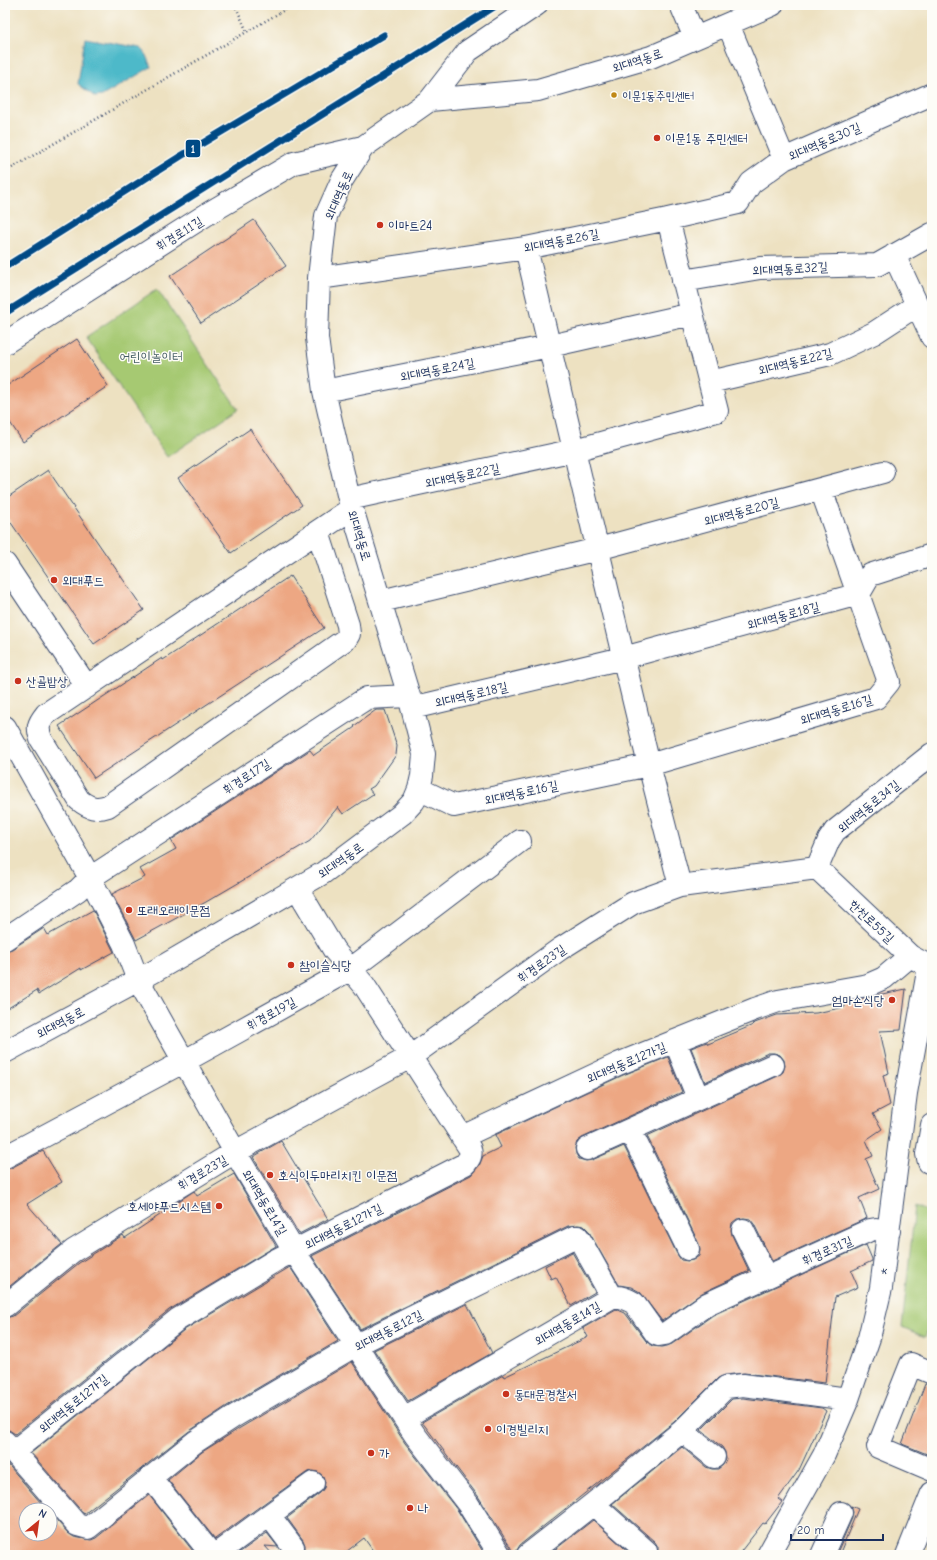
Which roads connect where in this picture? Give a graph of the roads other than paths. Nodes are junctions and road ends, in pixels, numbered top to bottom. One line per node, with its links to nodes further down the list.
1 (536, 5): 7 (street)
2 (681, 5): 5 (street)
3 (772, 5): 4 (street, 외대역동로)
4 (728, 24): 5 (street, 외대역동로); 9 (street, 외대역동로30길)
5 (695, 38): 7 (street, 외대역동로)
6 (932, 94): 9 (street, 외대역동로30길)
7 (430, 100): 8 (street, 외대역동로)
8 (363, 147): 14 (street, 외대역동로); 19 (street, 휘경로11길)
9 (784, 159): 10 (street, 외대역동로26길)
10 (668, 219): 12 (street, 외대역동로26길); 15 (street, 외대역동로22길)
11 (932, 234): 13 (street, 외대역동로32길)
12 (526, 248): 14 (street, 외대역동로26길); 20 (street)
13 (894, 255): 15 (street, 외대역동로32길); 16 (street)
14 (320, 278): 22 (street, 외대역동로)
15 (684, 281): 17 (street, 외대역동로22길)
16 (917, 305): 18 (street); 21 (street, 외대역동로22길)
17 (692, 314): 20 (street, 외대역동로24길); 21 (street, 외대역동로22길)
18 (932, 337)
19 (5, 343)
20 (550, 346): 22 (street, 외대역동로24길); 23 (street)
21 (710, 382): 23 (street, 외대역동로22길)
22 (324, 391): 26 (street, 외대역동로)
23 (575, 450): 26 (street, 외대역동로22길); 28 (street)
24 (883, 472): 25 (street, 외대역동로20길)
25 (821, 489): 28 (street, 외대역동로20길); 31 (street, 외대역동로16길)
26 (350, 504): 27 (street); 32 (street, 외대역동로)
27 (318, 532): 34 (street); 34 (street)
28 (598, 549): 32 (street, 외대역동로20길); 33 (street)
29 (932, 555): 31 (street)
30 (5, 564): 34 (street)
31 (859, 594): 33 (street, 외대역동로18길); 38 (street, 외대역동로16길)
32 (381, 601): 35 (street, 외대역동로)
33 (624, 658): 35 (street, 외대역동로18길); 38 (street)
34 (87, 687)
35 (411, 702): 39 (street, 외대역동로); 42 (street, 휘경로17길)
36 (5, 727): 42 (street)
37 (932, 754): 41 (street, 외대역동로34길)
38 (649, 765): 39 (street, 외대역동로16길); 43 (street)
39 (419, 789): 44 (street, 외대역동로)
40 (520, 841): 47 (street, 휘경로19길)
41 (817, 868): 43 (street, 휘경로23길); 46 (street, 한천로55길)
42 (90, 878): 45 (street, 휘경로17길); 48 (street, 외대역동로14길)
43 (680, 886): 51 (street, 휘경로23길)
44 (297, 888): 47 (street); 48 (street, 외대역동로)
45 (5, 939)
46 (924, 963): 49 (street, 외대역동로12가길); 63 (street, ㅊ)
47 (351, 969): 51 (street); 52 (street, 휘경로19길)
48 (138, 980): 50 (street, 외대역동로); 52 (street, 외대역동로14길)
49 (675, 1041): 54 (street, 외대역동로12가길); 57 (street, 외대역동로12가길)
50 (5, 1052)
51 (410, 1057): 57 (street); 59 (street, 휘경로23길)
52 (183, 1062): 59 (street, 외대역동로14길); 60 (street, 휘경로19길)
53 (773, 1065): 54 (street)
54 (698, 1098): 56 (street)
55 (932, 1125): 61 (street)
56 (630, 1130): 58 (street); 64 (street)
57 (462, 1137): 65 (street, 외대역동로12가길)
58 (587, 1149)
59 (235, 1152): 65 (street, 외대역동로14길); 68 (street, 휘경로23길)
60 (5, 1157)
61 (932, 1163)
62 (743, 1230): 66 (street)
63 (889, 1231): 66 (street, 휘경로31길); 72 (street, ㅊ)
64 (688, 1249)
65 (294, 1251): 70 (street, 외대역동로14길); 75 (street, 외대역동로12가길)
66 (766, 1277): 69 (street, 휘경로31길)
67 (612, 1297): 69 (street, 외대역동로14길); 70 (street, 외대역동로12길); 73 (street, 외대역동로14길)
68 (5, 1306)
69 (659, 1335)
70 (356, 1345): 73 (street, 외대역동로14길); 78 (street, 외대역동로12길)
71 (932, 1373): 77 (street)
72 (848, 1399): 74 (street); 89 (street, ㅊ)
73 (404, 1418): 87 (street, 외대역동로14길)
74 (682, 1431): 76 (street); 81 (street)
75 (9, 1447): 78 (street, 외대역동로12길)
76 (714, 1457)
77 (932, 1470)
78 (150, 1477): 86 (street)
79 (313, 1483): 83 (street)
80 (932, 1493): 91 (street)
81 (593, 1504): 85 (street); 88 (street)
82 (841, 1513): 90 (street)
83 (269, 1515): 84 (street); 86 (street)
84 (294, 1547)
85 (646, 1552)
86 (213, 1555)
87 (500, 1555)
88 (528, 1555)
89 (768, 1555)
90 (822, 1555)
91 (907, 1555)

